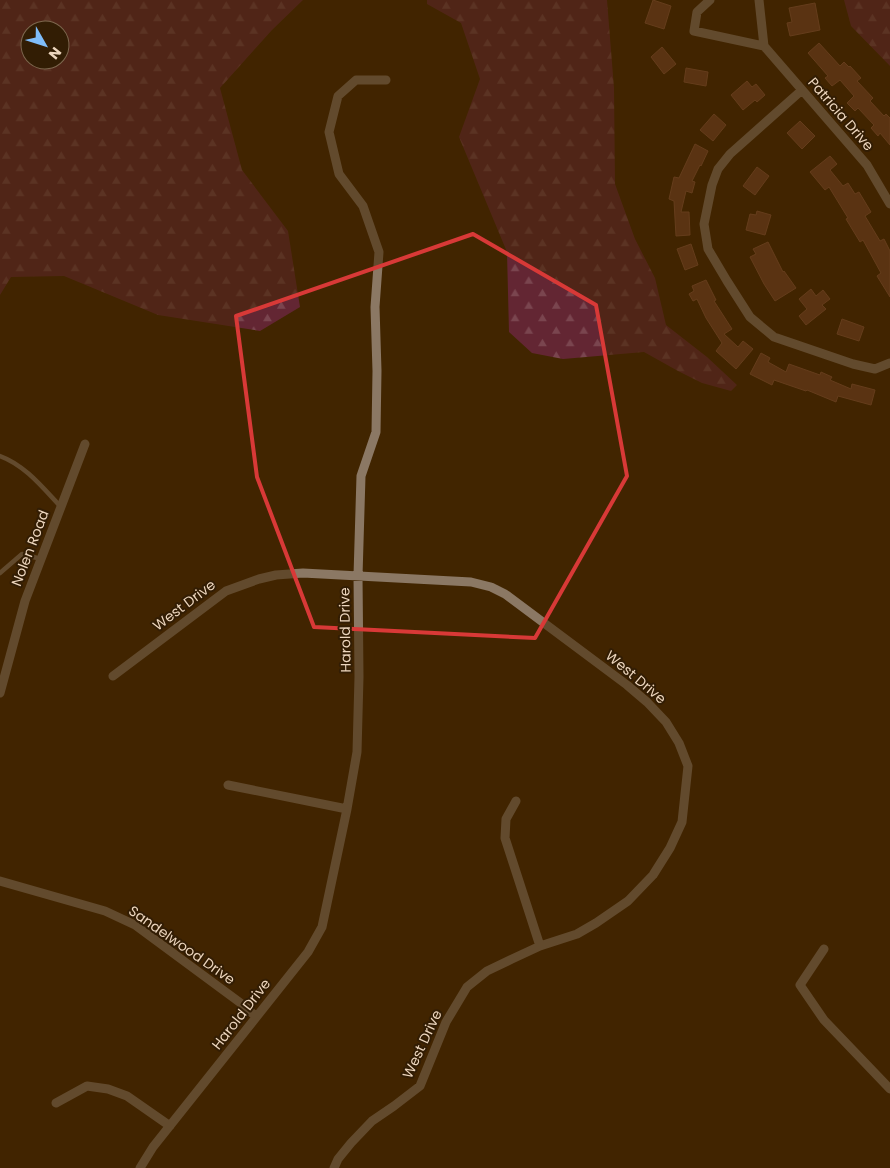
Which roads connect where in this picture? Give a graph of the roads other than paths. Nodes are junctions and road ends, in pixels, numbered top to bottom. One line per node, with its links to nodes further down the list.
1 (710, 0): 3 (street)
2 (759, 0): 3 (street)
3 (764, 46): 5 (street, Patricia Drive)
4 (386, 80): 13 (street, Harold Drive)
5 (802, 90): 6 (street, Patricia Drive); 7 (street)
6 (890, 204)
7 (890, 364)
8 (85, 444): 10 (street, Nolen Road)
9 (0, 456): 10 (lane)
10 (61, 507): 11 (street, Nolen Road)
11 (41, 559): 12 (lane); 15 (street, Nolen Road)
12 (0, 573)
13 (358, 576): 14 (street, West Drive); 18 (street, Harold Drive); 20 (street, West Drive)
14 (113, 676)
15 (0, 693)
16 (228, 785): 18 (street)
17 (516, 801): 20 (street)
18 (347, 809): 22 (street, Harold Drive)
19 (0, 881): 22 (street, Sandelwood Drive)
20 (540, 946): 27 (street, West Drive)
21 (824, 949): 23 (street)
22 (256, 1017): 25 (street, Harold Drive)
23 (890, 1089)
24 (56, 1103): 25 (street)
25 (170, 1126): 26 (street, Harold Drive)
26 (140, 1168)
27 (334, 1168)

